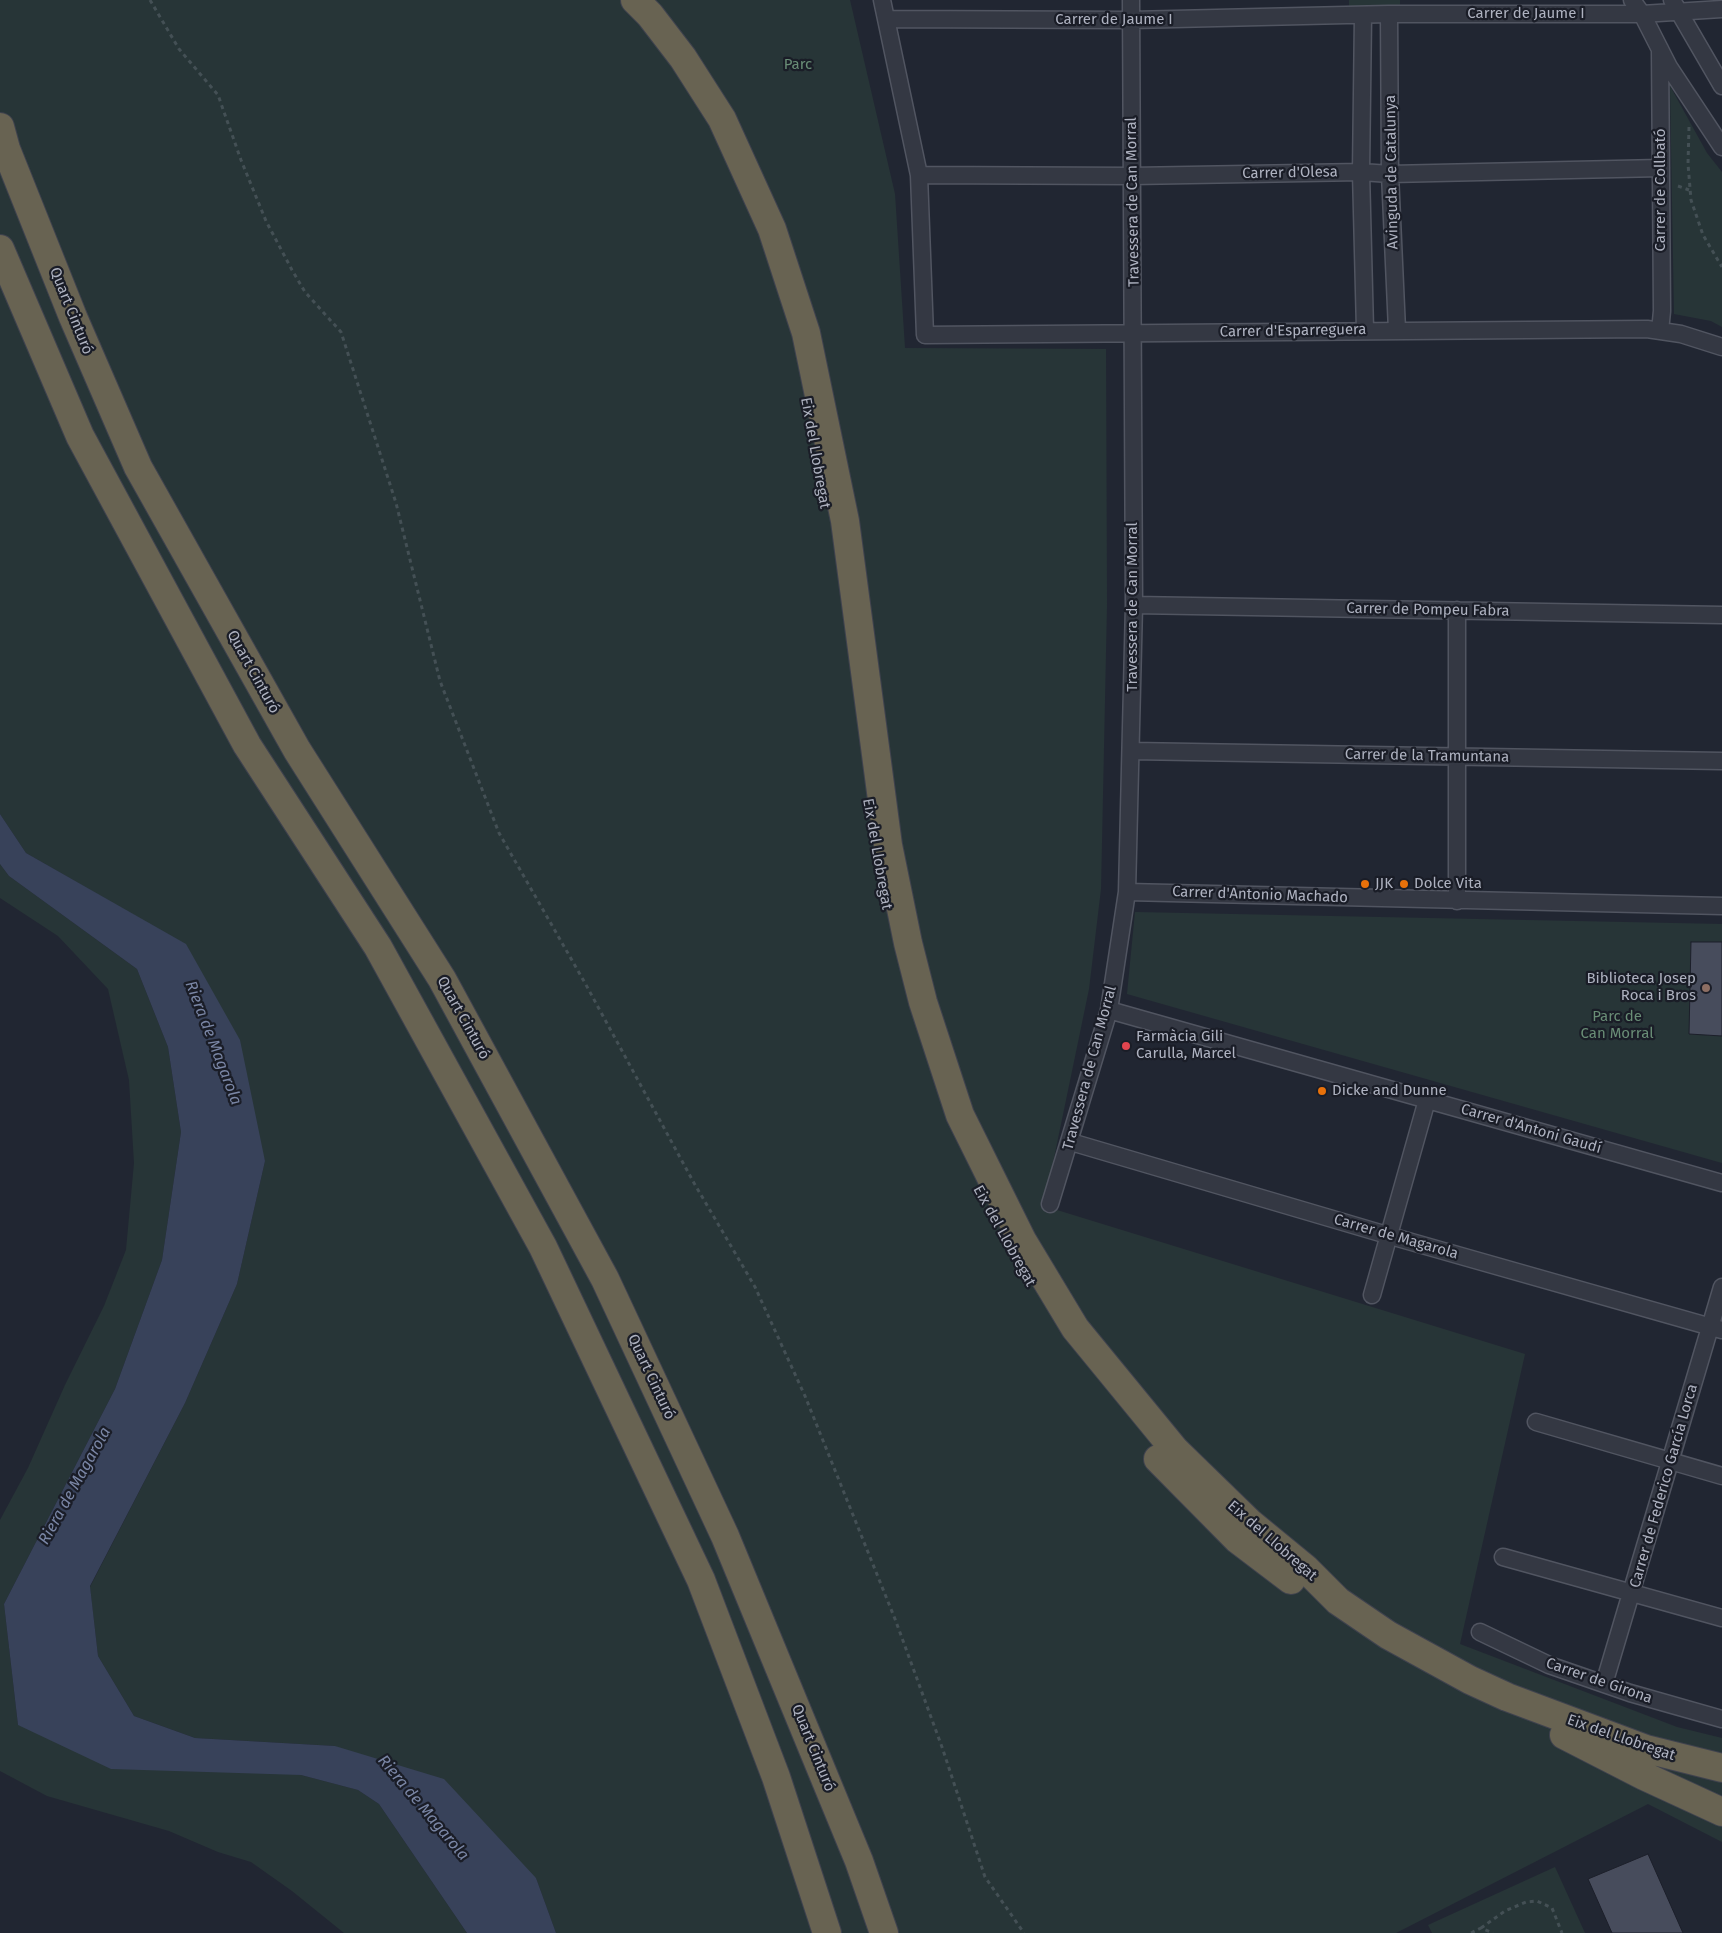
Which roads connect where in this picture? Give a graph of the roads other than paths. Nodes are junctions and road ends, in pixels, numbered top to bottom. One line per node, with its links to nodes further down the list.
1 (613, 0): 53 (highway, Eix del Llobregat)
2 (635, 0): 53 (highway, Eix del Llobregat)
3 (882, 0): 13 (street)
4 (1130, 0): 14 (street, Travessera de Can Morral)
5 (1632, 0): 11 (street)
6 (1675, 6): 9 (street, Carrer de Jaume I); 11 (street, Carrer de Jaume I); 16 (street)
7 (1410, 7): 10 (street, Carrer de Jaume I); 11 (street, Carrer de Jaume I)
8 (1341, 8): 12 (street, Carrer de Jaume I); 14 (street, Carrer de Jaume I)
9 (1722, 9)
10 (1389, 14): 12 (street, Carrer de Jaume I); 21 (street, Avinguda de Catalunya)
11 (1642, 14): 15 (street)
12 (1363, 16): 20 (street, Avinguda de Catalunya)
13 (887, 19): 14 (street, Carrer de Jaume I); 22 (street)
14 (1131, 20): 23 (street, Travessera de Can Morral)
15 (1660, 49): 18 (street); 19 (street, Carrer de Collbató)
16 (1722, 86)
17 (0, 127): 62 (highway, Quart Cinturó)
18 (1722, 147)
19 (1661, 168): 21 (street, Carrer d'Olesa); 27 (street, Carrer de Collbató)
20 (1361, 172): 21 (street, Carrer d'Olesa); 23 (street, Carrer d'Olesa); 25 (street, Avinguda de Catalunya)
21 (1390, 174): 26 (street, Avinguda de Catalunya)
22 (919, 175): 23 (street, Carrer d'Olesa); 28 (street, Carrer d'Esparreguera)
23 (1132, 176): 28 (street, Travessera de Can Morral)
24 (0, 249): 61 (highway)
25 (1365, 330): 26 (street, Carrer d'Esparreguera); 28 (street, Carrer d'Esparreguera)
26 (1397, 330): 27 (street, Carrer d'Esparreguera)
27 (1660, 331): 29 (street)
28 (1134, 332): 30 (street, Travessera de Can Morral)
29 (1722, 347)
30 (1134, 605): 31 (street, Carrer de Pompeu Fabra); 33 (street, Travessera de Can Morral)
31 (1456, 610): 32 (street, Carrer de Pompeu Fabra); 34 (street)
32 (1722, 615)
33 (1132, 751): 34 (street, Carrer de la Tramuntana); 36 (street, Travessera de Can Morral)
34 (1457, 757): 35 (street, Carrer de la Tramuntana); 37 (street)
35 (1722, 761)
36 (1127, 892): 37 (street, Carrer d'Antonio Machado); 39 (street, Travessera de Can Morral)
37 (1457, 901): 38 (street, Carrer d'Antonio Machado)
38 (1722, 906)
39 (1109, 1010): 40 (street, Carrer d'Antoni Gaudí); 41 (street, Travessera de Can Morral)
40 (1426, 1100): 42 (street, Carrer d'Antoni Gaudí); 44 (street)
41 (1070, 1142): 43 (street, Travessera de Can Morral); 44 (street, Carrer de Magarola)
42 (1722, 1183)
43 (1050, 1204)
44 (1387, 1235): 46 (street); 47 (street, Carrer de Magarola)
45 (1722, 1287): 47 (street, Carrer de Federico García Lorca)
46 (1372, 1295)
47 (1716, 1329): 49 (street, Carrer de Federico García Lorca)
48 (1536, 1422): 49 (street)
49 (1671, 1461): 50 (street); 52 (street, Carrer de Federico García Lorca)
50 (1722, 1476)
51 (1503, 1557): 52 (street)
52 (1633, 1593): 54 (street); 56 (street, Carrer de Federico García Lorca)
53 (1338, 1602): 57 (highway, Eix del Llobregat)
54 (1722, 1618)
55 (1480, 1632): 56 (street, Carrer de Girona)
56 (1604, 1684): 58 (street, Carrer de Girona)
57 (1507, 1697): 59 (highway, Eix del Llobregat); 60 (highway)
58 (1722, 1719)
59 (1722, 1768)
60 (1722, 1812)
61 (826, 1933)
62 (884, 1933)

